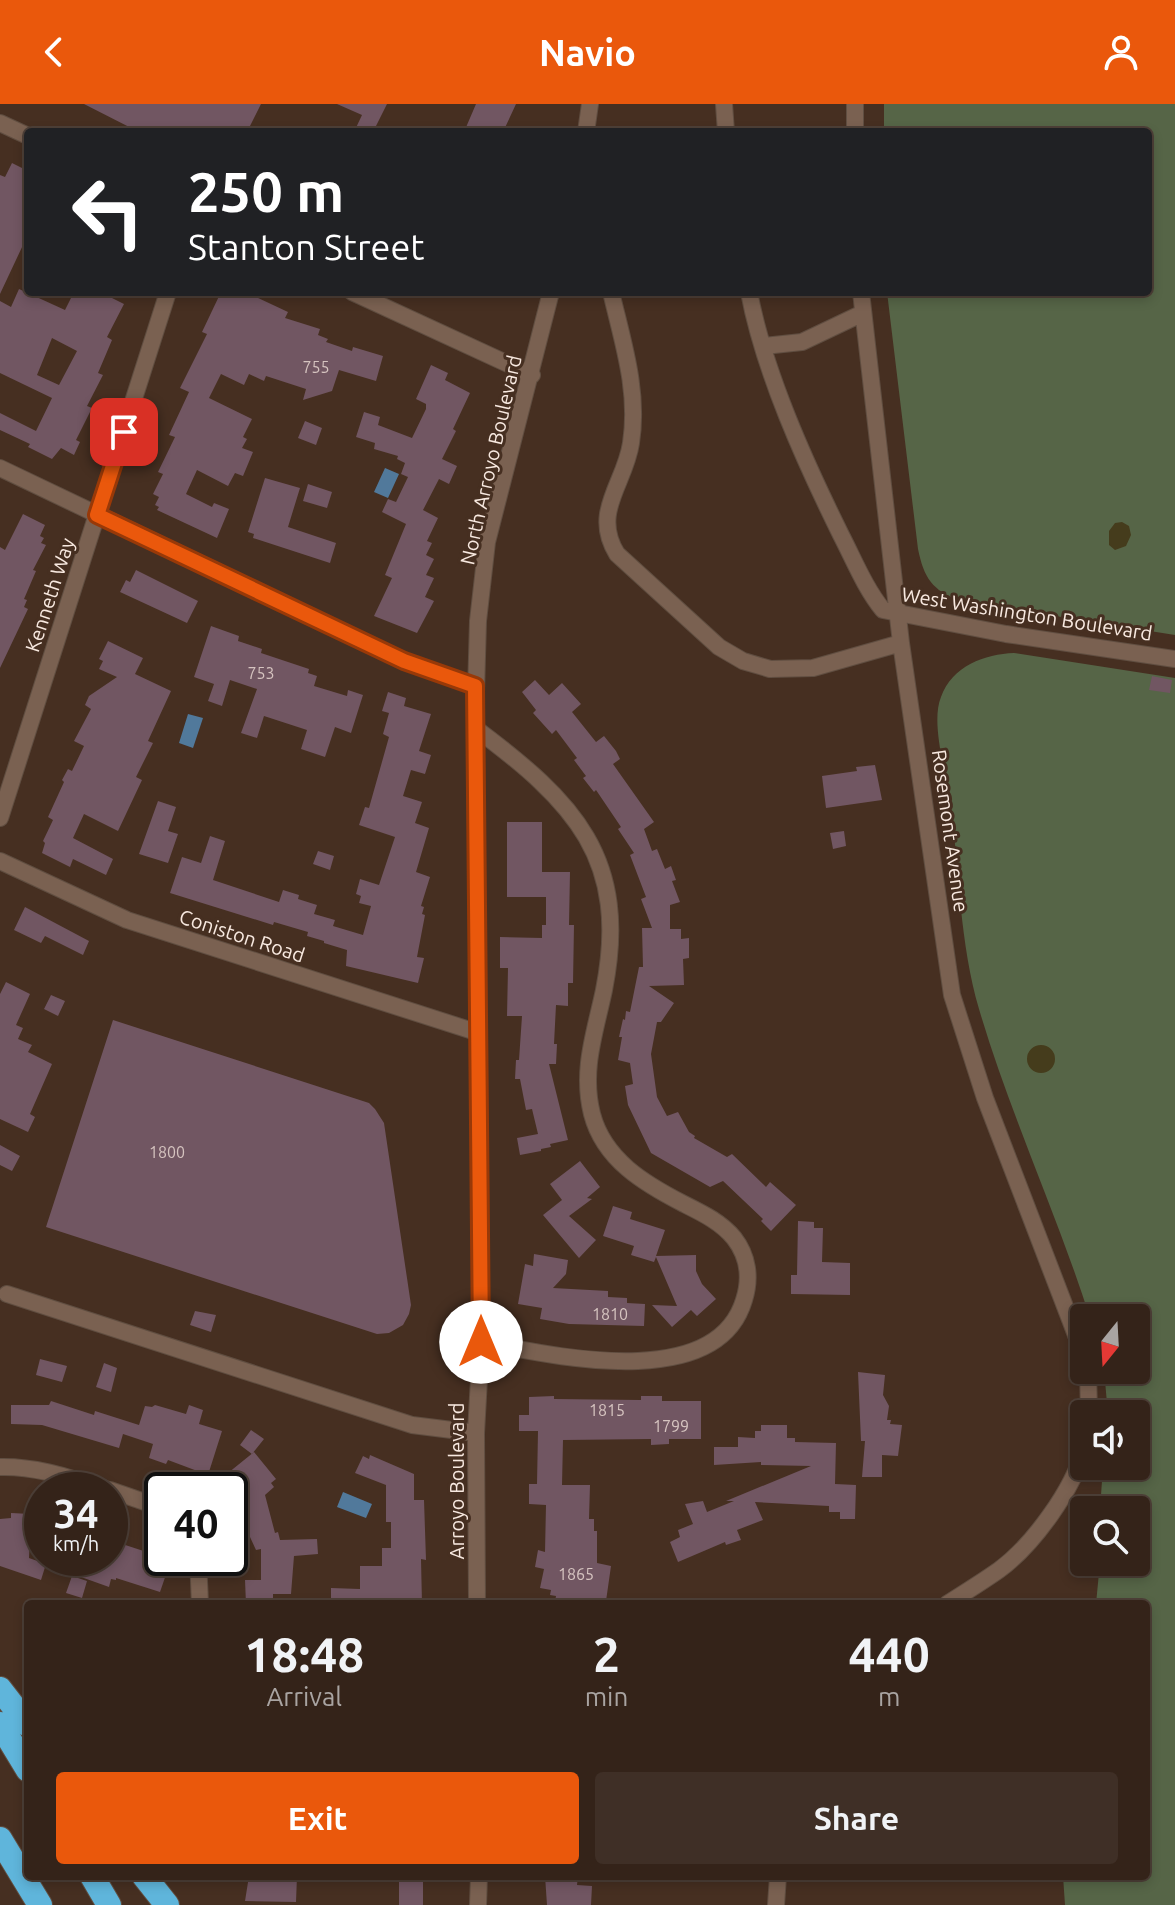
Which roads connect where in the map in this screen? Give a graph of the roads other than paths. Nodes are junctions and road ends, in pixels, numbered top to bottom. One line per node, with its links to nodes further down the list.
1 (724, 104): 4 (street)
2 (855, 104): 5 (street)
3 (0, 123): 6 (street)
4 (726, 128)
5 (855, 128)
6 (24, 134)
7 (167, 296): 17 (street, Kenneth Way)
8 (361, 296): 15 (street)
9 (550, 296): 15 (street, North Arroyo Boulevard)
10 (612, 296): 19 (street)
11 (750, 296): 14 (street, West Washington Boulevard)
12 (861, 296): 13 (street, Rosemont Avenue)
13 (863, 313): 14 (street); 18 (street, Rosemont Avenue)
14 (764, 346): 18 (street, West Washington Boulevard)
15 (532, 375): 21 (street, North Arroyo Boulevard)
16 (0, 468): 17 (street)
17 (97, 515): 21 (street); 23 (street, Kenneth Way)
18 (899, 614): 19 (street, Rosemont Avenue); 20 (street, West Washington Boulevard)
19 (901, 643): 27 (street, Rosemont Avenue)
20 (1175, 659)
21 (475, 686): 22 (street, Arroyo Boulevard)
22 (475, 728): 25 (street, Arroyo Boulevard); 28 (street)
23 (0, 818)
24 (0, 861): 25 (street, Coniston Road)
25 (479, 1033): 28 (street, Arroyo Boulevard)
26 (7, 1294): 29 (street)
27 (1070, 1320)
28 (481, 1342): 29 (street, Arroyo Boulevard)
29 (476, 1433): 35 (street, Arroyo Boulevard)
30 (0, 1467): 31 (street)
31 (48, 1472)
32 (1072, 1480): 36 (street)
33 (199, 1576): 34 (street)
34 (200, 1600)
35 (477, 1600)
36 (953, 1600)
37 (0, 1689): 38 (highway)
38 (24, 1720)
39 (0, 1724): 40 (highway)
40 (24, 1763)
41 (0, 1839): 42 (highway)
42 (24, 1879)
43 (25, 1880): 48 (highway)
44 (94, 1880): 49 (highway)
45 (147, 1880): 50 (highway)
46 (479, 1880): 51 (street)
47 (778, 1880): 52 (street)
48 (40, 1905)
49 (109, 1905)
50 (167, 1905)
51 (478, 1905)
52 (776, 1905)

